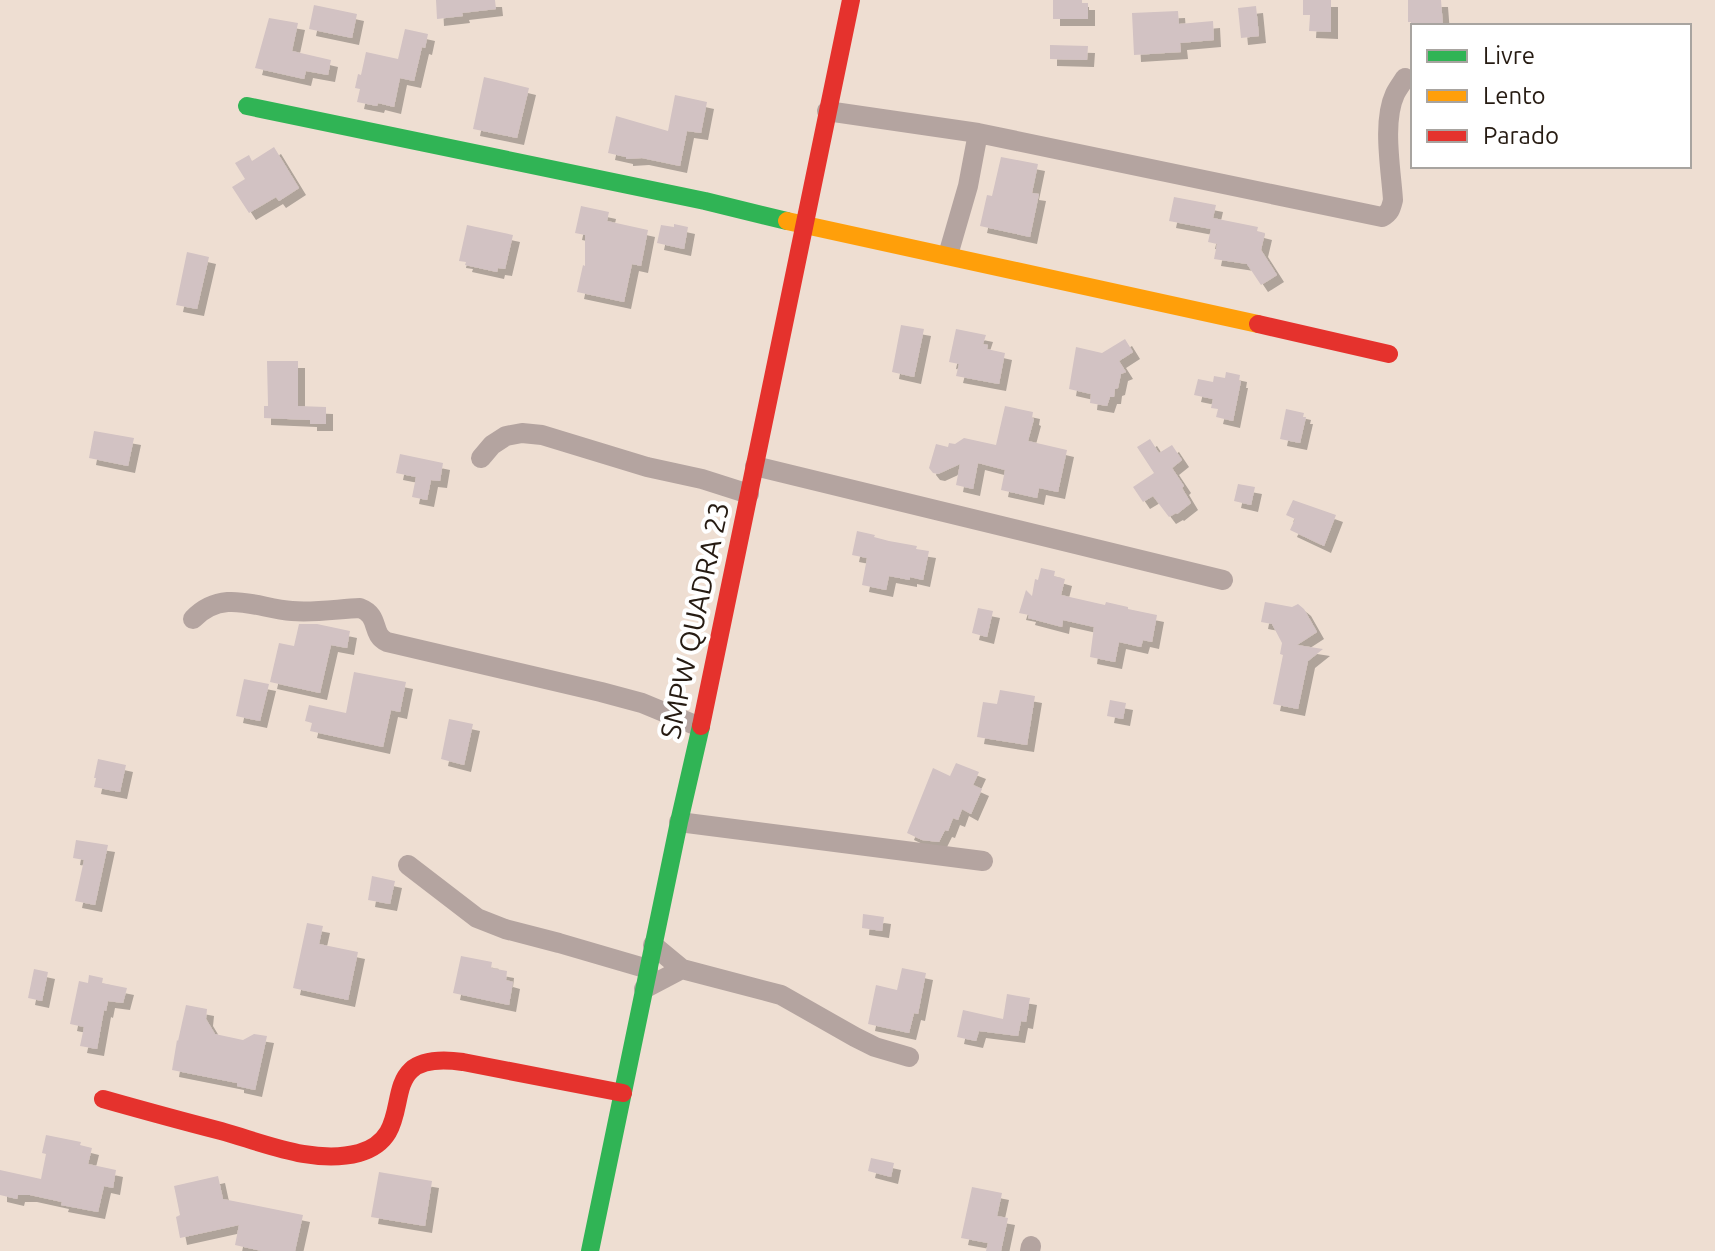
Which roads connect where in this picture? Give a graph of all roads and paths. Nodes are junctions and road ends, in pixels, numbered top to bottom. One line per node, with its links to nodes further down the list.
1 (851, 0): 4 (street, SMPW QUADRA 23)
2 (1405, 78): 5 (street)
3 (247, 106): 6 (street)
4 (827, 111): 5 (street); 6 (street, SMPW QUADRA 23)
5 (978, 133): 7 (street)
6 (805, 225): 7 (street); 10 (street, SMPW QUADRA 23)
7 (948, 255): 8 (street)
8 (1389, 354)
9 (481, 458): 11 (street)
10 (755, 466): 11 (street, SMPW QUADRA 23); 12 (street)
11 (749, 494): 14 (street, SMPW QUADRA 23)
12 (1223, 580)
13 (193, 619): 14 (street)
14 (700, 727): 15 (street, SMPW QUADRA 23)
15 (679, 822): 16 (street); 18 (street, SMPW QUADRA 23)
16 (983, 861)
17 (408, 865): 20 (street)
18 (653, 945): 19 (street); 20 (street, SMPW QUADRA 23)
19 (682, 969): 20 (street); 21 (street)
20 (646, 979): 22 (street, SMPW QUADRA 23)
21 (909, 1057)
22 (623, 1093): 23 (street); 24 (street, SMPW QUADRA 23)
23 (103, 1099)
24 (590, 1251)

